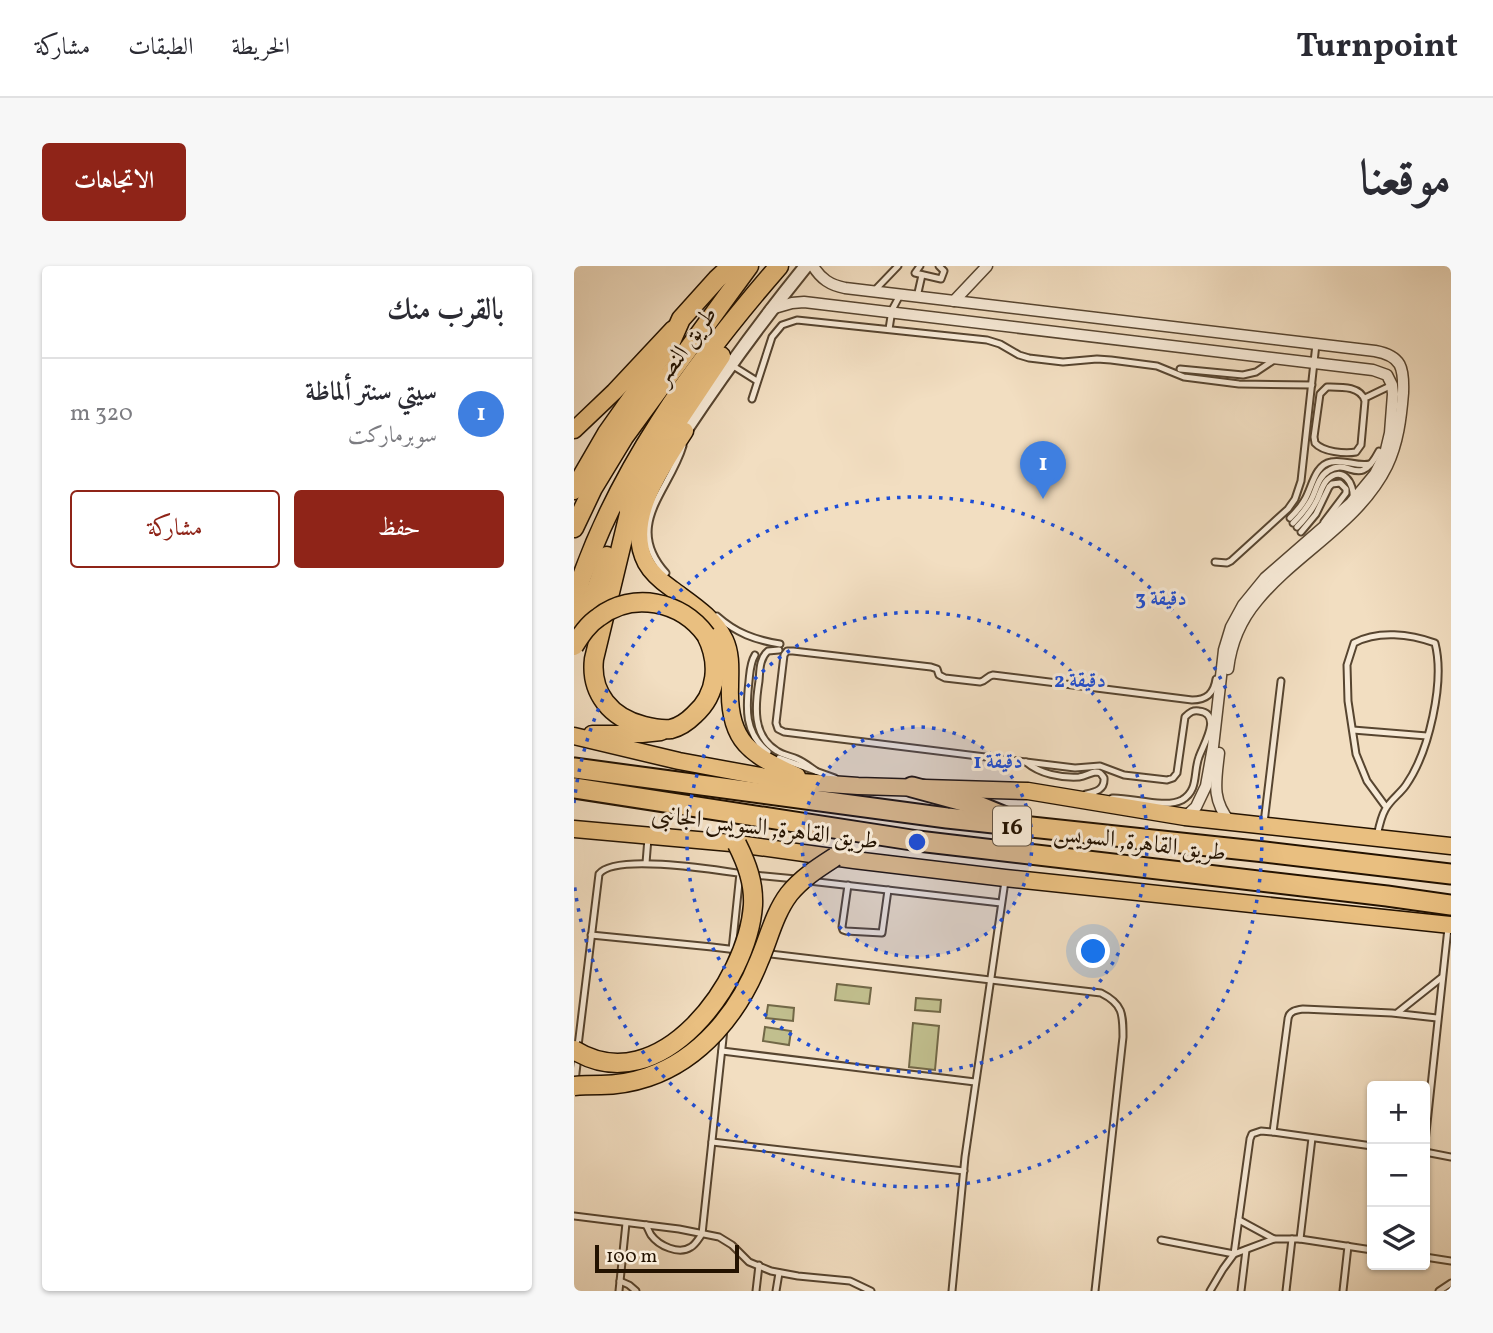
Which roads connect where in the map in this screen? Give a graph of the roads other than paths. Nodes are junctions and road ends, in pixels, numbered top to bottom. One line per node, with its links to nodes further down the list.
1 (731, 266): 17 (highway)
2 (749, 266): 36 (highway, طريق النصر)
3 (779, 266): 30 (highway, طريق النصر)
4 (806, 266): 15 (street)
5 (813, 266): 11 (street)
6 (898, 266): 11 (lane)
7 (919, 266): 10 (lane)
8 (939, 266): 10 (lane)
9 (987, 266): 14 (street)
10 (922, 275): 13 (lane)
11 (874, 291): 12 (street)
12 (900, 295): 13 (street); 16 (lane)
13 (917, 297): 14 (street)
14 (954, 301): 19 (street)
15 (770, 310): 16 (street); 22 (street)
16 (891, 313): 18 (lane); 20 (street)
17 (681, 318): 31 (main road); 32 (highway)
18 (889, 329): 24 (lane); 25 (lane)
19 (1316, 344): 21 (lane); 64 (street)
20 (1276, 359): 21 (street); 23 (lane)
21 (1314, 363): 25 (lane); 26 (street)
22 (730, 365): 24 (lane); 30 (street)
23 (1180, 369)
24 (757, 381): 28 (lane)
25 (1312, 384): 38 (lane)
26 (1392, 385): 27 (lane); 29 (street)
27 (1365, 398): 27 (lane)
28 (752, 399)
29 (1392, 412): 34 (street); 35 (lane)
30 (677, 426): 33 (highway); 39 (lane); 40 (main road); 41 (highway)
31 (574, 430)
32 (574, 491)
33 (633, 497): 42 (highway); 49 (highway)
34 (1351, 503): 35 (lane); 37 (street)
35 (1295, 525): 37 (lane)
36 (574, 528)
37 (1316, 534): 43 (street)
38 (1215, 562)
39 (666, 573)
40 (678, 594): 57 (main road); 57 (lane)
41 (574, 600)
42 (574, 620)
43 (1227, 638): 46 (lane); 63 (street)
44 (574, 646): 49 (highway, bridge)
45 (755, 655): 53 (lane)
46 (1218, 665)
47 (1217, 673): 55 (lane)
48 (1282, 681): 65 (lane)
49 (673, 729): 51 (main road)
50 (1353, 730): 52 (lane); 52 (lane); 62 (lane)
51 (574, 735): 57 (main road, طريق القاهرة, السويس)
52 (1427, 736): 62 (lane)
53 (768, 752)
54 (779, 758): 57 (lane)
55 (1026, 762): 60 (lane); 61 (lane)
56 (574, 768): 66 (highway, طريق القاهرة, السويس / 16)
57 (813, 777): 58 (main road, طريق القاهرة, السويس)
58 (912, 787): 60 (main road, طريق القاهرة, السويس / 16); 66 (highway)
59 (574, 788): 80 (highway, طريق القاهرة, السويس / 16)
60 (1073, 798): 61 (main road, طريق القاهرة, السويس / 16)
61 (1095, 803): 63 (main road, طريق القاهرة, السويس / 16)
62 (1386, 807): 69 (lane)
63 (1185, 817): 64 (main road, طريق القاهرة, السويس / 16)
64 (1230, 822): 65 (main road, طريق القاهرة, السويس / 16)
65 (1264, 826): 69 (main road, طريق القاهرة, السويس / 16)
66 (1026, 827): 75 (highway, طريق القاهرة, السويس / 16)
67 (574, 830): 68 (main road, طريق القاهرة, السويس الجانبى / 16)
68 (648, 836): 70 (main road, طريق القاهرة, السويس الجانبى / 16); 73 (lane)
69 (1377, 837): 71 (main road, طريق القاهرة, السويس / 16)
70 (737, 844): 72 (main road, طريق القاهرة, السويس الجانبى / 16); 92 (highway, bridge)
71 (1451, 846)
72 (835, 857): 76 (main road, طريق القاهرة, السويس الجانبى / 16); 95 (highway, bridge)
73 (646, 863): 74 (lane); 82 (lane)
74 (740, 873): 77 (lane); 83 (lane)
75 (1451, 874)
76 (1005, 878): 79 (lane); 81 (main road, طريق القاهرة, السويس الجانبى / 16)
77 (848, 885): 78 (lane); 78 (lane)
78 (888, 890): 79 (lane)
79 (1002, 903): 87 (lane)
80 (1451, 905)
81 (1449, 925): 84 (lane)
82 (590, 934): 83 (lane); 95 (lane)
83 (732, 950): 87 (lane); 88 (lane)
84 (1443, 965): 85 (lane); 86 (lane)
85 (1451, 966)
86 (1441, 977): 90 (lane); 91 (lane)
87 (990, 979): 94 (lane); 129 (lane)
88 (727, 1000)
89 (726, 1013): 93 (lane)
90 (1397, 1013): 91 (lane); 97 (lane)
91 (1437, 1018): 96 (lane)
92 (574, 1050)
93 (722, 1051): 94 (lane); 99 (lane)
94 (975, 1082): 103 (lane)
95 (574, 1089)
96 (1430, 1090)
97 (1273, 1132): 98 (lane); 105 (lane)
98 (1312, 1138): 100 (lane); 111 (lane)
99 (712, 1142): 103 (lane); 108 (lane)
100 (1367, 1145)
101 (1430, 1153): 102 (lane)
102 (1451, 1157)
103 (964, 1171): 128 (lane)
104 (574, 1216): 106 (lane)
105 (1239, 1220): 109 (lane); 116 (lane)
106 (626, 1223): 107 (lane); 121 (lane)
107 (646, 1225): 108 (lane); 108 (lane)
108 (702, 1234): 119 (lane)
109 (1274, 1239): 110 (lane); 115 (lane)
110 (1292, 1239): 111 (lane); 132 (lane)
111 (1300, 1239): 113 (lane)
112 (1161, 1240): 116 (lane)
113 (1348, 1246): 114 (lane); 133 (lane)
114 (1367, 1249)
115 (1246, 1250): 116 (lane); 131 (lane)
116 (1234, 1254): 130 (lane)
117 (1430, 1258): 118 (lane)
118 (1451, 1261)
119 (759, 1265): 120 (lane); 125 (lane)
120 (779, 1273): 126 (lane); 127 (lane)
121 (620, 1281): 123 (lane); 124 (lane)
122 (1451, 1283): 134 (lane)
123 (619, 1291)
124 (636, 1291)
125 (756, 1291)
126 (776, 1291)
127 (871, 1291)
128 (953, 1291)
129 (1095, 1291)
130 (1210, 1291)
131 (1241, 1291)
132 (1286, 1291)
133 (1343, 1291)
134 (1439, 1291)

